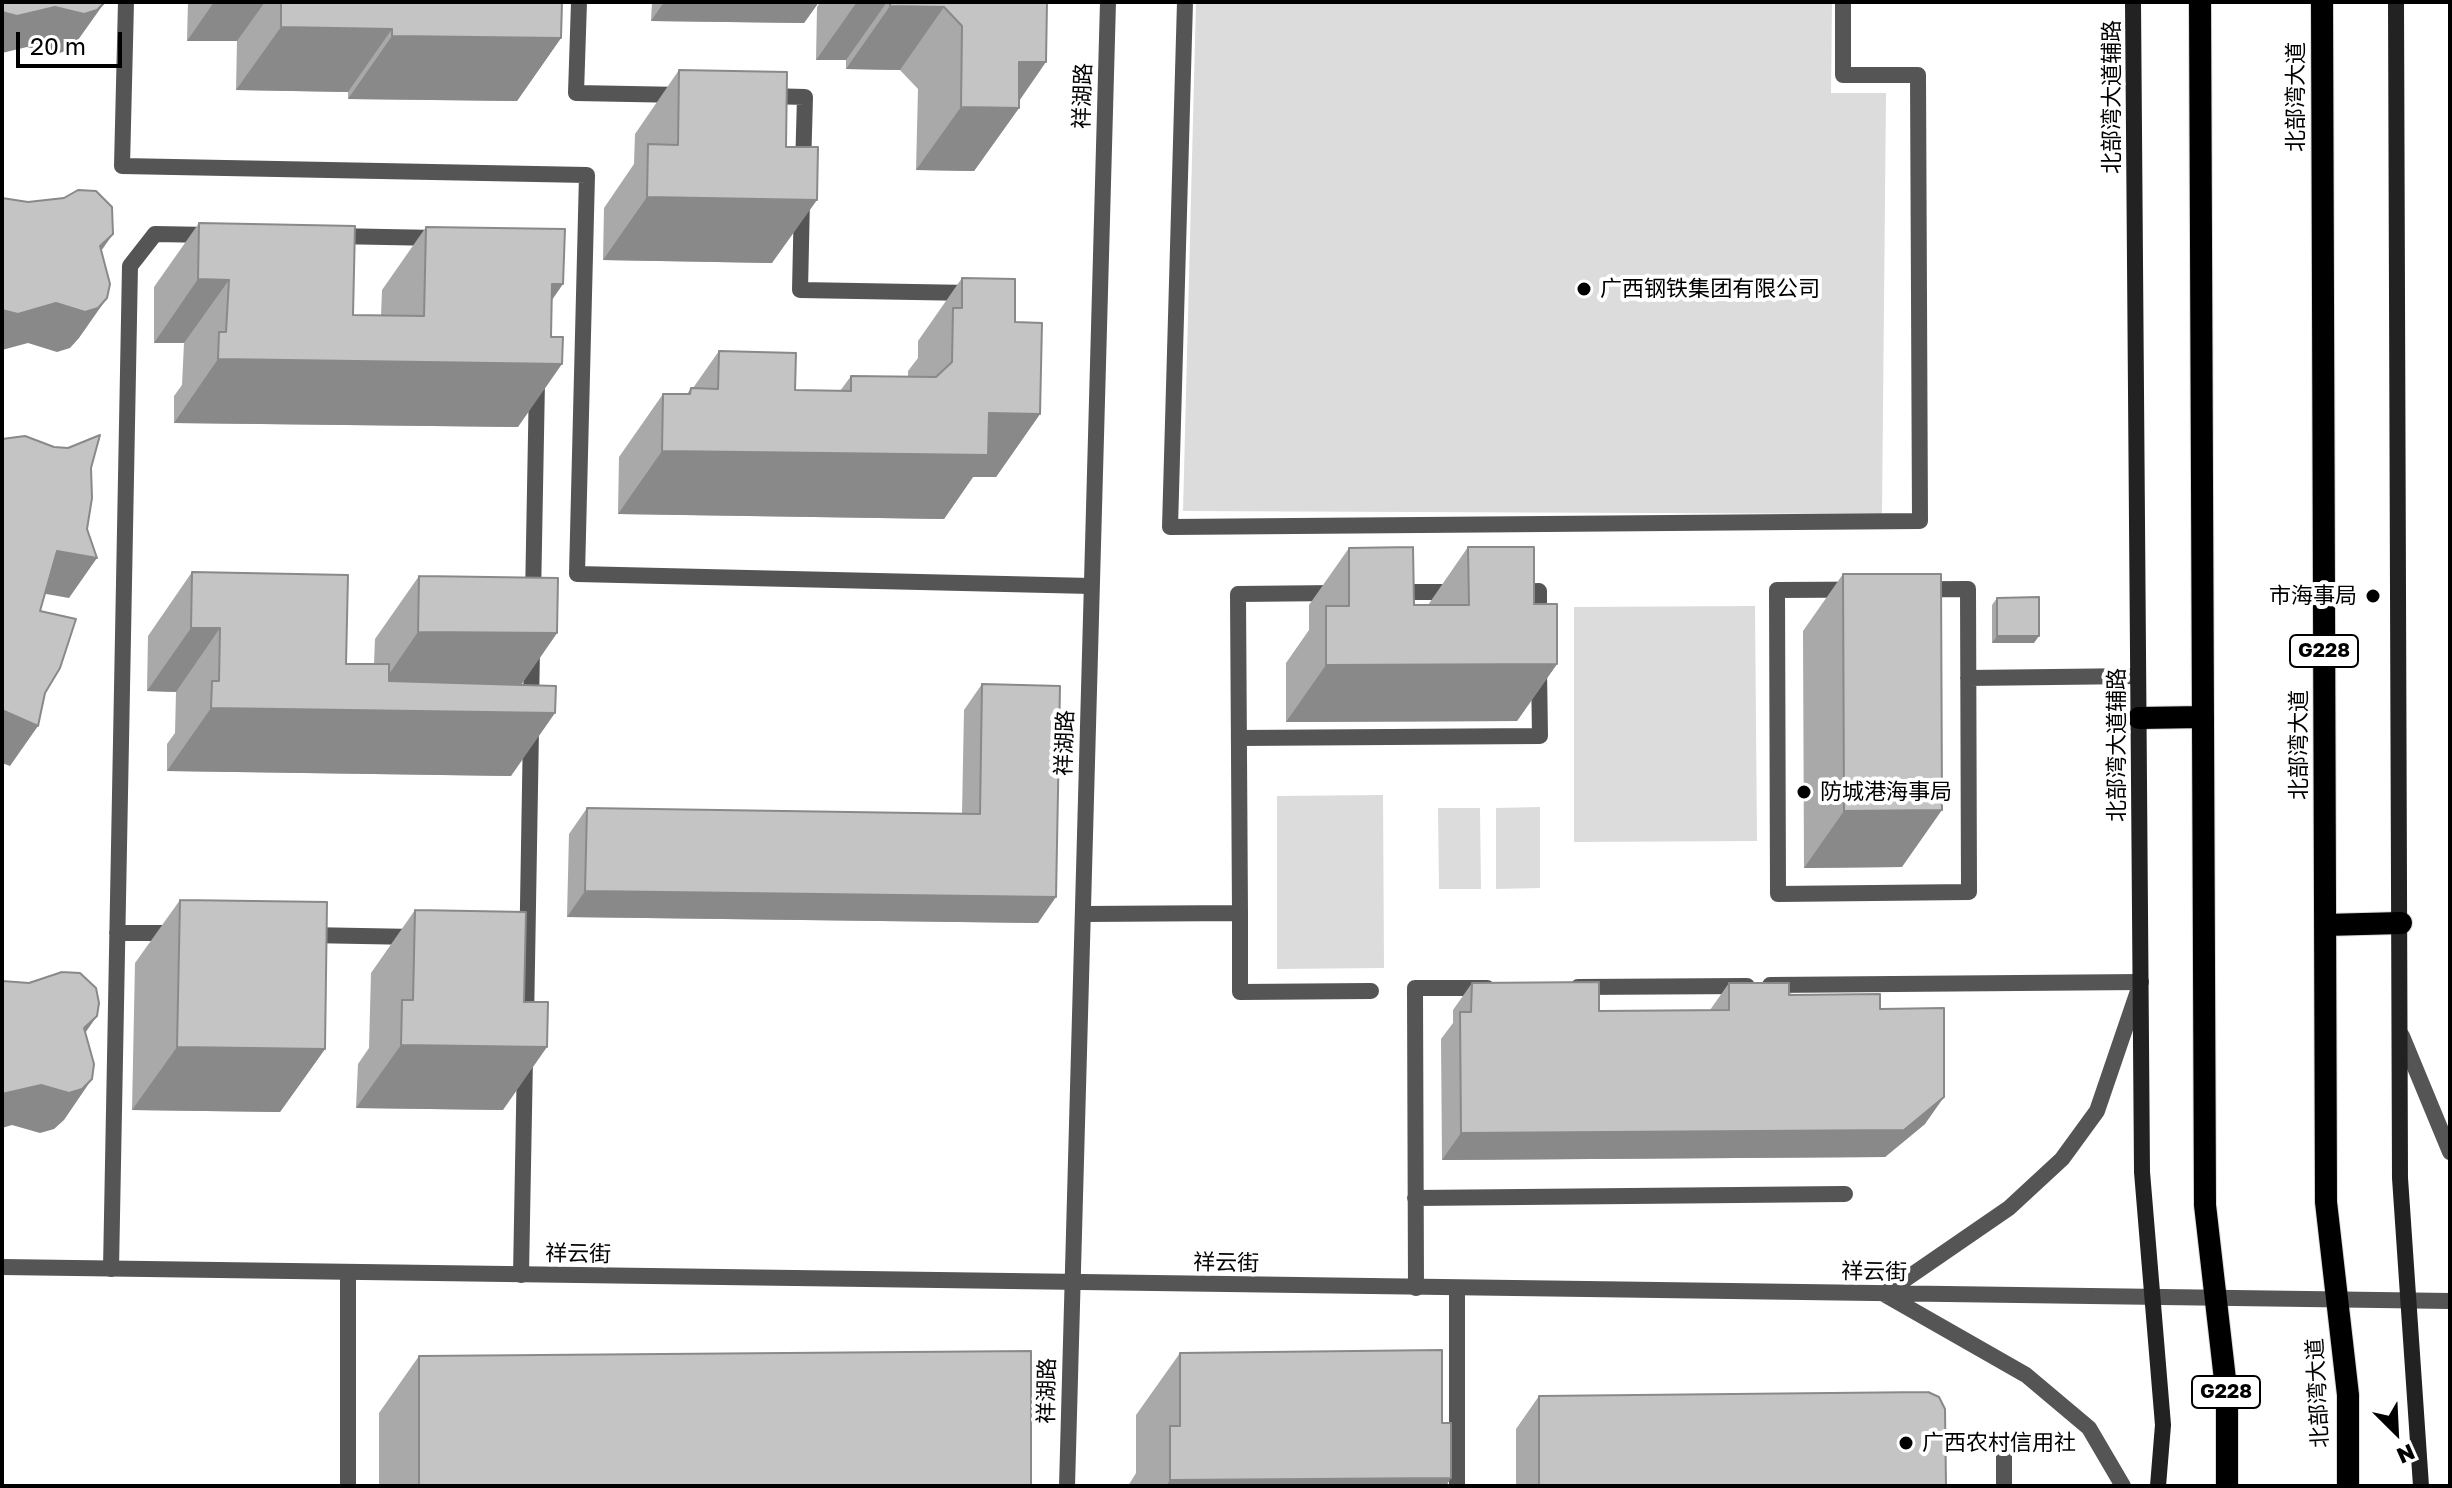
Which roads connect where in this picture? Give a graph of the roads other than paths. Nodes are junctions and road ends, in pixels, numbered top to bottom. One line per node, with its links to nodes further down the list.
1 (126, 2): 17 (street)
2 (579, 2): 10 (street)
3 (1108, 2): 17 (street, 祥湖路)
4 (1185, 2): 5 (street)
5 (1843, 2)
6 (2133, 2): 20 (main road, 北部湾大道辅路)
7 (2200, 2): 22 (highway)
8 (2322, 2): 28 (highway, 北部湾大道 / G228)
9 (2396, 2): 27 (main road)
10 (702, 95)
11 (746, 96): 15 (street)
12 (232, 235): 29 (street)
13 (309, 236): 14 (street)
14 (462, 238)
15 (975, 293)
16 (538, 362): 44 (street)
17 (1091, 586): 26 (street, 祥湖路)
18 (1381, 592): 24 (street)
19 (1349, 593): 24 (street)
20 (2138, 676): 21 (street); 23 (main road, 北部湾大道辅路)
21 (1968, 678): 21 (street)
22 (2203, 717): 23 (highway); 50 (highway)
23 (2139, 718): 33 (main road, 北部湾大道辅路)
24 (1239, 738): 25 (street)
25 (1240, 913): 26 (street); 36 (street)
26 (1083, 914): 45 (street, 祥湖路)
27 (2401, 923): 28 (highway); 37 (main road)
28 (2325, 925): 51 (highway, 北部湾大道 / G228)
29 (117, 933): 30 (street); 42 (street)
30 (196, 934)
31 (291, 935): 32 (street)
32 (433, 937)
33 (2141, 982): 34 (street); 48 (street); 49 (main road, 北部湾大道辅路)
34 (1557, 987)
35 (1509, 988): 40 (street)
36 (1371, 991)
37 (2402, 1036): 38 (street); 53 (main road)
38 (2450, 1152)
39 (1845, 1194): 40 (street)
40 (1415, 1198): 46 (street)
41 (2, 1267): 42 (street, 祥云街)
42 (111, 1269): 43 (street, 祥云街)
43 (348, 1272): 44 (street, 祥云街); 55 (street)
44 (521, 1275): 45 (street, 祥云街)
45 (1072, 1283): 46 (street, 祥云街); 56 (street, 祥湖路)
46 (1416, 1288): 47 (street, 祥云街)
47 (1457, 1288): 48 (street, 祥云街); 57 (street)
48 (1884, 1294): 49 (street, 祥云街); 59 (street)
49 (2153, 1298): 50 (street, 祥云街); 60 (main road, 北部湾大道辅路)
50 (2215, 1299): 51 (street, 祥云街); 61 (highway, G228)
51 (2337, 1300): 53 (street, 祥云街); 62 (highway, 北部湾大道 / G228)
52 (2450, 1301): 53 (street, 祥云街)
53 (2407, 1302): 63 (main road)
54 (2004, 1440): 58 (street)
55 (348, 1486)
56 (1067, 1486)
57 (1457, 1486)
58 (2004, 1486)
59 (2123, 1486)
60 (2158, 1486)
61 (2227, 1486)
62 (2348, 1486)
63 (2421, 1486)

